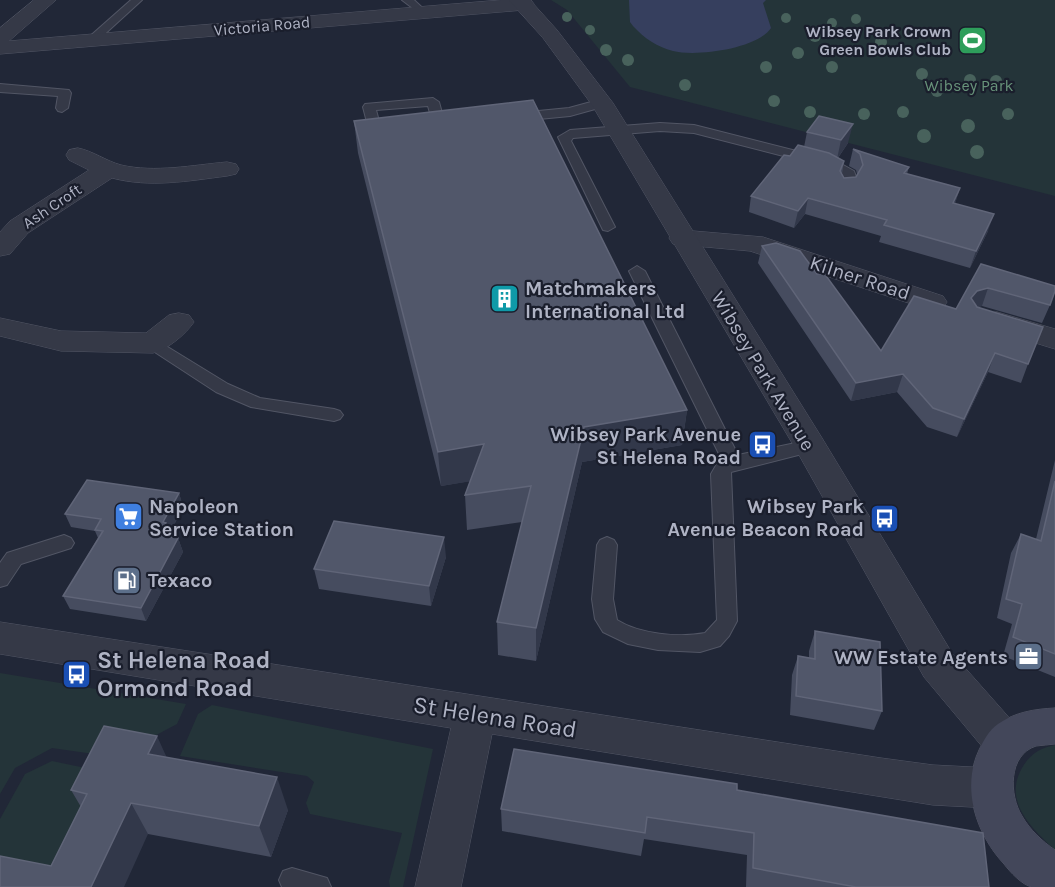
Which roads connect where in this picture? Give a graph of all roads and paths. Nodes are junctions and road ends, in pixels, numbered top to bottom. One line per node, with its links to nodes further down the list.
1 (46, 0): 5 (street)
2 (137, 0): 6 (lane)
3 (522, 2): 4 (street, Victoria Road); 9 (street, Wibsey Park Avenue)
4 (415, 6): 6 (street, Victoria Road)
5 (0, 38)
6 (92, 40): 7 (street, Victoria Road)
7 (0, 48)
8 (0, 88): 10 (lane)
9 (602, 103): 11 (lane); 14 (street, Wibsey Park Avenue)
10 (62, 108)
11 (510, 117)
12 (439, 124): 13 (lane)
13 (396, 128)
14 (617, 129): 18 (lane); 19 (lane); 20 (street, Wibsey Park Avenue)
15 (78, 155): 16 (street, Ash Croft)
16 (108, 169): 17 (street, Ash Croft); 21 (street, Ash Croft)
17 (227, 169)
18 (845, 189)
19 (608, 227)
20 (682, 238): 23 (street, Kilner Road); 30 (street, Wibsey Park Avenue)
21 (0, 248)
22 (637, 271): 31 (lane)
23 (933, 302)
24 (981, 317): 27 (street)
25 (179, 322): 28 (street)
26 (0, 327): 28 (street)
27 (1055, 339)
28 (153, 343): 29 (lane)
29 (334, 415)
30 (810, 446): 31 (lane); 38 (street, Wibsey Park Avenue)
31 (733, 463): 33 (lane)
32 (64, 543): 34 (lane)
33 (607, 545)
34 (0, 579)
35 (0, 638): 36 (street, St Helena Road)
36 (475, 714): 39 (street, St Helena Road); 43 (street)
37 (1055, 726): 38 (main road)
38 (1005, 743): 39 (main road)
39 (991, 788): 40 (main road)
40 (1055, 877)
41 (292, 880): 42 (lane)
42 (318, 887)
43 (438, 887)

